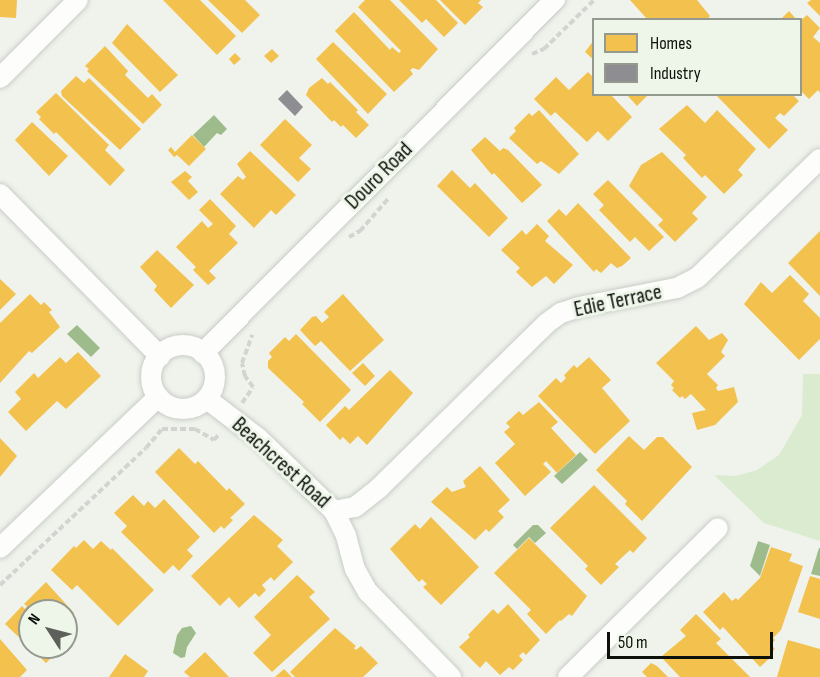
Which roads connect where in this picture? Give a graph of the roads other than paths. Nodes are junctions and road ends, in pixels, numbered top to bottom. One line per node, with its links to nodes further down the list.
1 (78, 0): 3 (street)
2 (555, 0): 6 (street, Douro Road)
3 (0, 78)
4 (820, 159): 10 (street, Edie Terrace)
5 (0, 194): 7 (street)
6 (204, 352): 7 (street); 9 (street)
7 (160, 356): 8 (street)
8 (158, 397): 9 (street); 12 (street)
9 (207, 399): 10 (street, Beachcrest Road)
10 (334, 511): 13 (street, Beachcrest Road)
11 (718, 528): 14 (street)
12 (0, 548)
13 (451, 677)
14 (568, 677)

